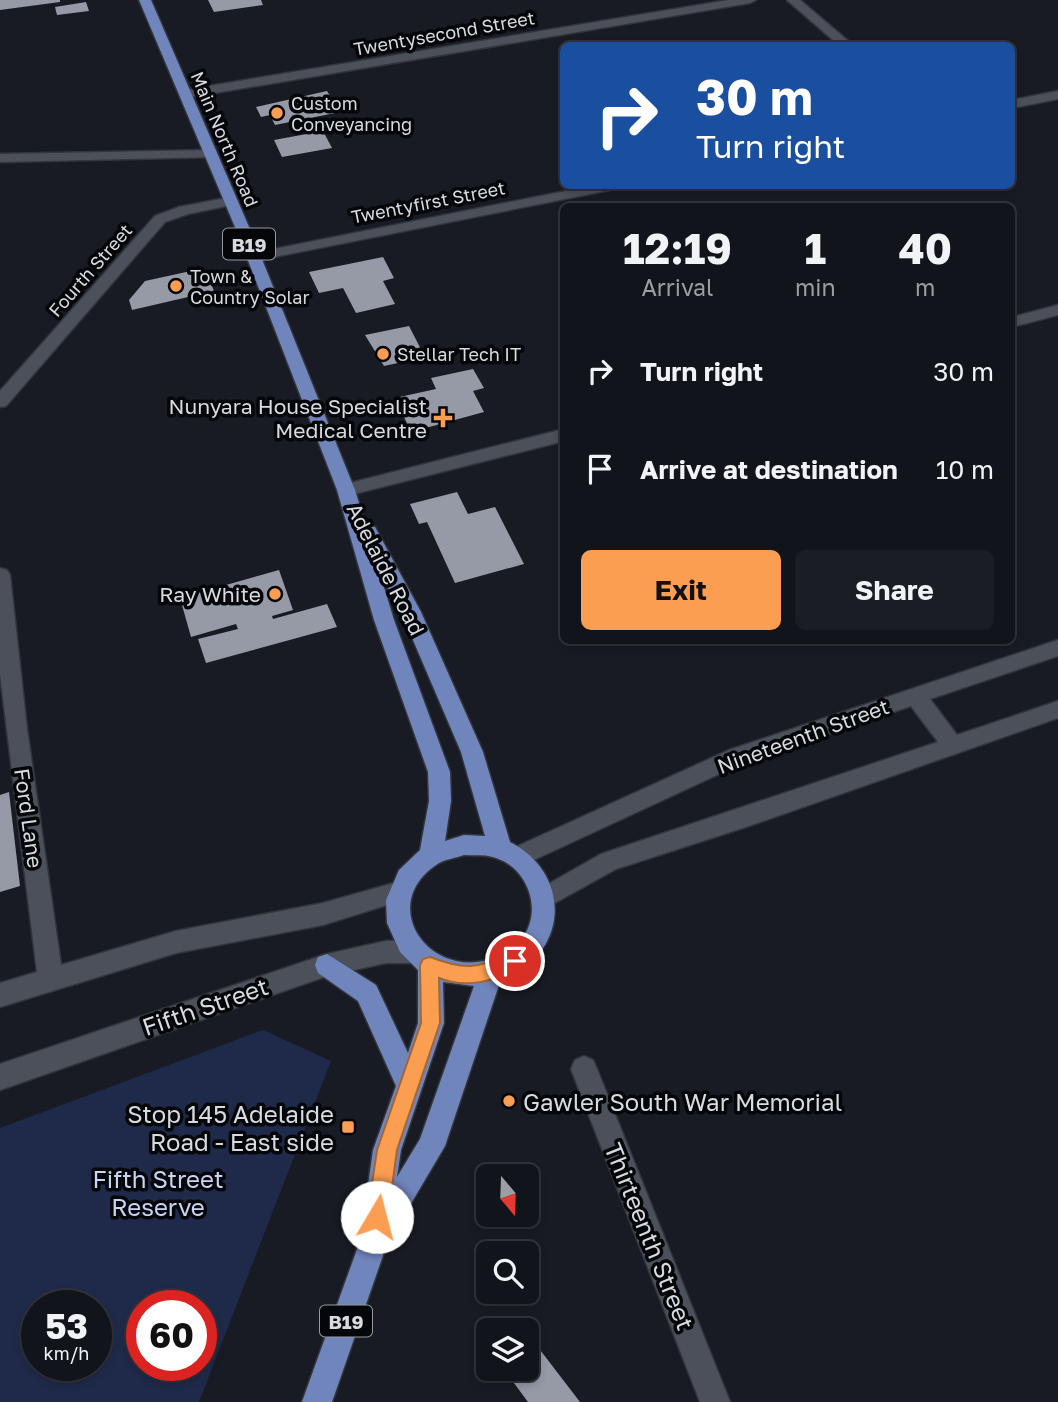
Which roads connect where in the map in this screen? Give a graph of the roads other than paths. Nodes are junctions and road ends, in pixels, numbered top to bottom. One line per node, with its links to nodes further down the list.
1 (145, 0): 5 (main road, Main North Road / B19)
2 (750, 0): 5 (street, Twentysecond Street)
3 (793, 0): 4 (street)
4 (843, 42)
5 (185, 94): 8 (main road, Main North Road / B19)
6 (1058, 95): 7 (street)
7 (1015, 103)
8 (210, 155): 9 (street); 11 (main road, Main North Road / B19)
9 (0, 158)
10 (595, 189): 12 (street, Twentyfirst Street)
11 (231, 201): 12 (main road, Main North Road / B19); 15 (street, Fourth Street)
12 (254, 257): 17 (main road, Main North Road / B19)
13 (1058, 310): 14 (street)
14 (1015, 321)
15 (0, 402)
16 (560, 436): 17 (street)
17 (346, 491): 23 (main road, Adelaide Road / B19); 24 (main road, Adelaide Road / B19)
18 (0, 575): 30 (street, Ford Lane)
19 (1058, 648): 20 (street, Nineteenth Street)
20 (915, 695): 22 (street); 23 (street, Nineteenth Street)
21 (1058, 709): 22 (street)
22 (952, 746): 26 (street)
23 (508, 853): 24 (main road); 26 (main road, B19)
24 (431, 856): 25 (main road)
25 (401, 891): 27 (main road, B19); 30 (street)
26 (544, 898): 29 (main road)
27 (422, 959): 28 (street, Fifth Street); 29 (main road); 34 (main road, B19)
28 (327, 965): 33 (street, Fifth Street); 34 (main road)
29 (491, 972): 35 (main road, B19)
30 (50, 978): 31 (street)
31 (0, 995)
32 (584, 1069): 37 (street, Thirteenth Street)
33 (0, 1077)
34 (410, 1087): 35 (main road, B19)
35 (374, 1241): 36 (main road, B19)
36 (317, 1402)
37 (715, 1402)

